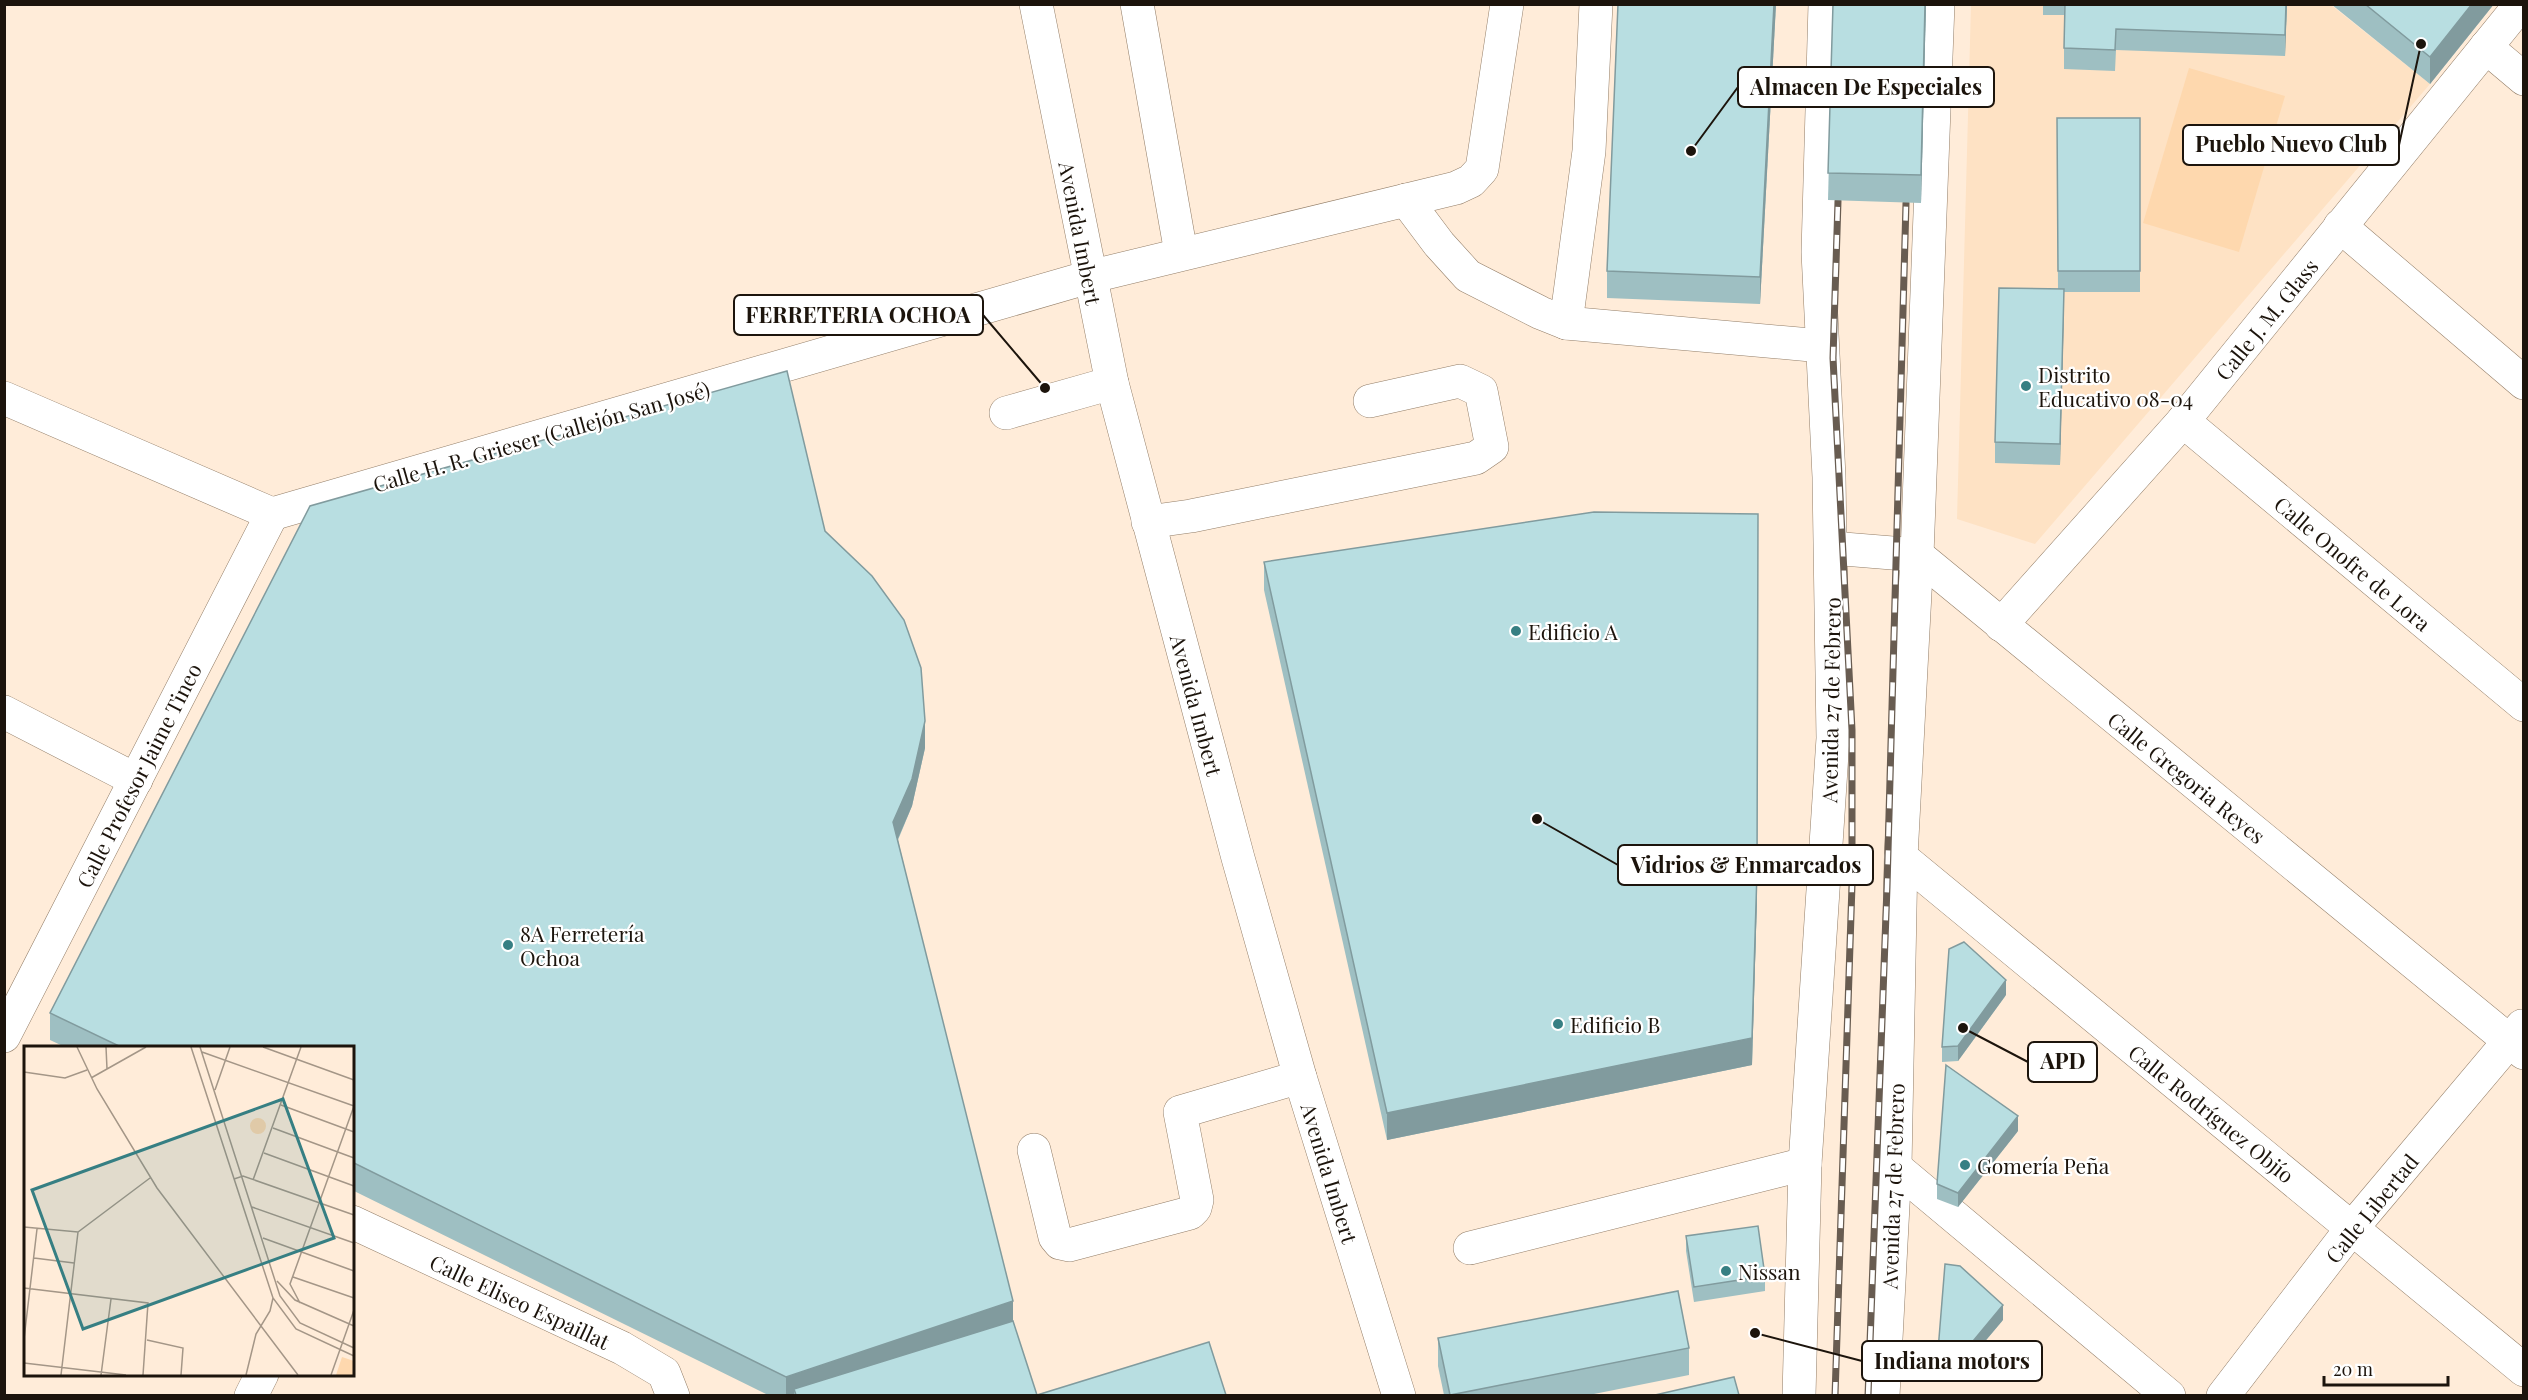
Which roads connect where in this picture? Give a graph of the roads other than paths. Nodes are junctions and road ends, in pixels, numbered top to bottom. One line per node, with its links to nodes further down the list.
1 (1036, 4): 13 (street, Avenida Imbert)
2 (1137, 4): 12 (street)
3 (1507, 4): 10 (street, Calle H. R. Grieser (Callejón San José))
4 (1596, 4): 14 (street)
5 (1825, 4): 15 (street, Avenida 27 de Febrero)
6 (1938, 4): 25 (street, Avenida 27 de Febrero)
7 (2521, 4): 8 (street, Calle J. M. Glass)
8 (2486, 47): 9 (street); 11 (street, Calle J. M. Glass)
9 (2523, 79)
10 (1406, 200): 12 (street, Calle H. R. Grieser (Callejón San José)); 14 (street)
11 (2340, 226): 17 (street); 21 (street, Calle J. M. Glass)
12 (1181, 253): 13 (street, Calle H. R. Grieser (Callejón San José))
13 (1089, 277): 16 (street, Avenida Imbert); 22 (street, Calle H. R. Grieser (Callejón San José))
14 (1566, 323): 15 (street)
15 (1822, 346): 24 (street, Avenida 27 de Febrero)
16 (1112, 383): 20 (street); 23 (street, Avenida Imbert)
17 (2523, 383)
18 (4, 398): 22 (street)
19 (1370, 401): 23 (street)
20 (1006, 412)
21 (2183, 421): 26 (street, Calle J. M. Glass); 27 (street, Calle Onofre de Lora)
22 (272, 514): 29 (street, Calle Profesor Jaime Tineo)
23 (1148, 522): 35 (street, Avenida Imbert)
24 (1831, 548): 25 (street); 37 (street, Avenida 27 de Febrero)
25 (1917, 555): 26 (street, Calle Gregoria Reyes); 30 (street, Avenida 27 de Febrero)
26 (2001, 625): 32 (street, Calle Gregoria Reyes)
27 (2523, 705)
28 (4, 712): 29 (street)
29 (136, 780): 31 (street, Calle Profesor Jaime Tineo)
30 (1900, 856): 38 (street, Avenida 27 de Febrero); 40 (street, Calle Rodríguez Objío)
31 (4, 1036)
32 (2519, 1040): 40 (street, Calle Libertad)
33 (4, 1044): 34 (street)
34 (24, 1053)
35 (1300, 1077): 36 (street); 46 (street, Avenida Imbert)
36 (1034, 1150)
37 (1805, 1164): 41 (street); 47 (street, Avenida 27 de Febrero)
38 (1895, 1167): 48 (street, Avenida 27 de Febrero); 49 (street)
39 (354, 1223): 45 (street, Calle Eliseo Espaillat)
40 (2352, 1228): 42 (street, Calle Rodríguez Objío); 50 (street, Calle Libertad)
41 (1470, 1248)
42 (2523, 1370)
43 (261, 1376): 44 (street)
44 (251, 1395)
45 (673, 1395)
46 (1399, 1395)
47 (1799, 1395)
48 (1882, 1395)
49 (2169, 1395)
50 (2223, 1395)

